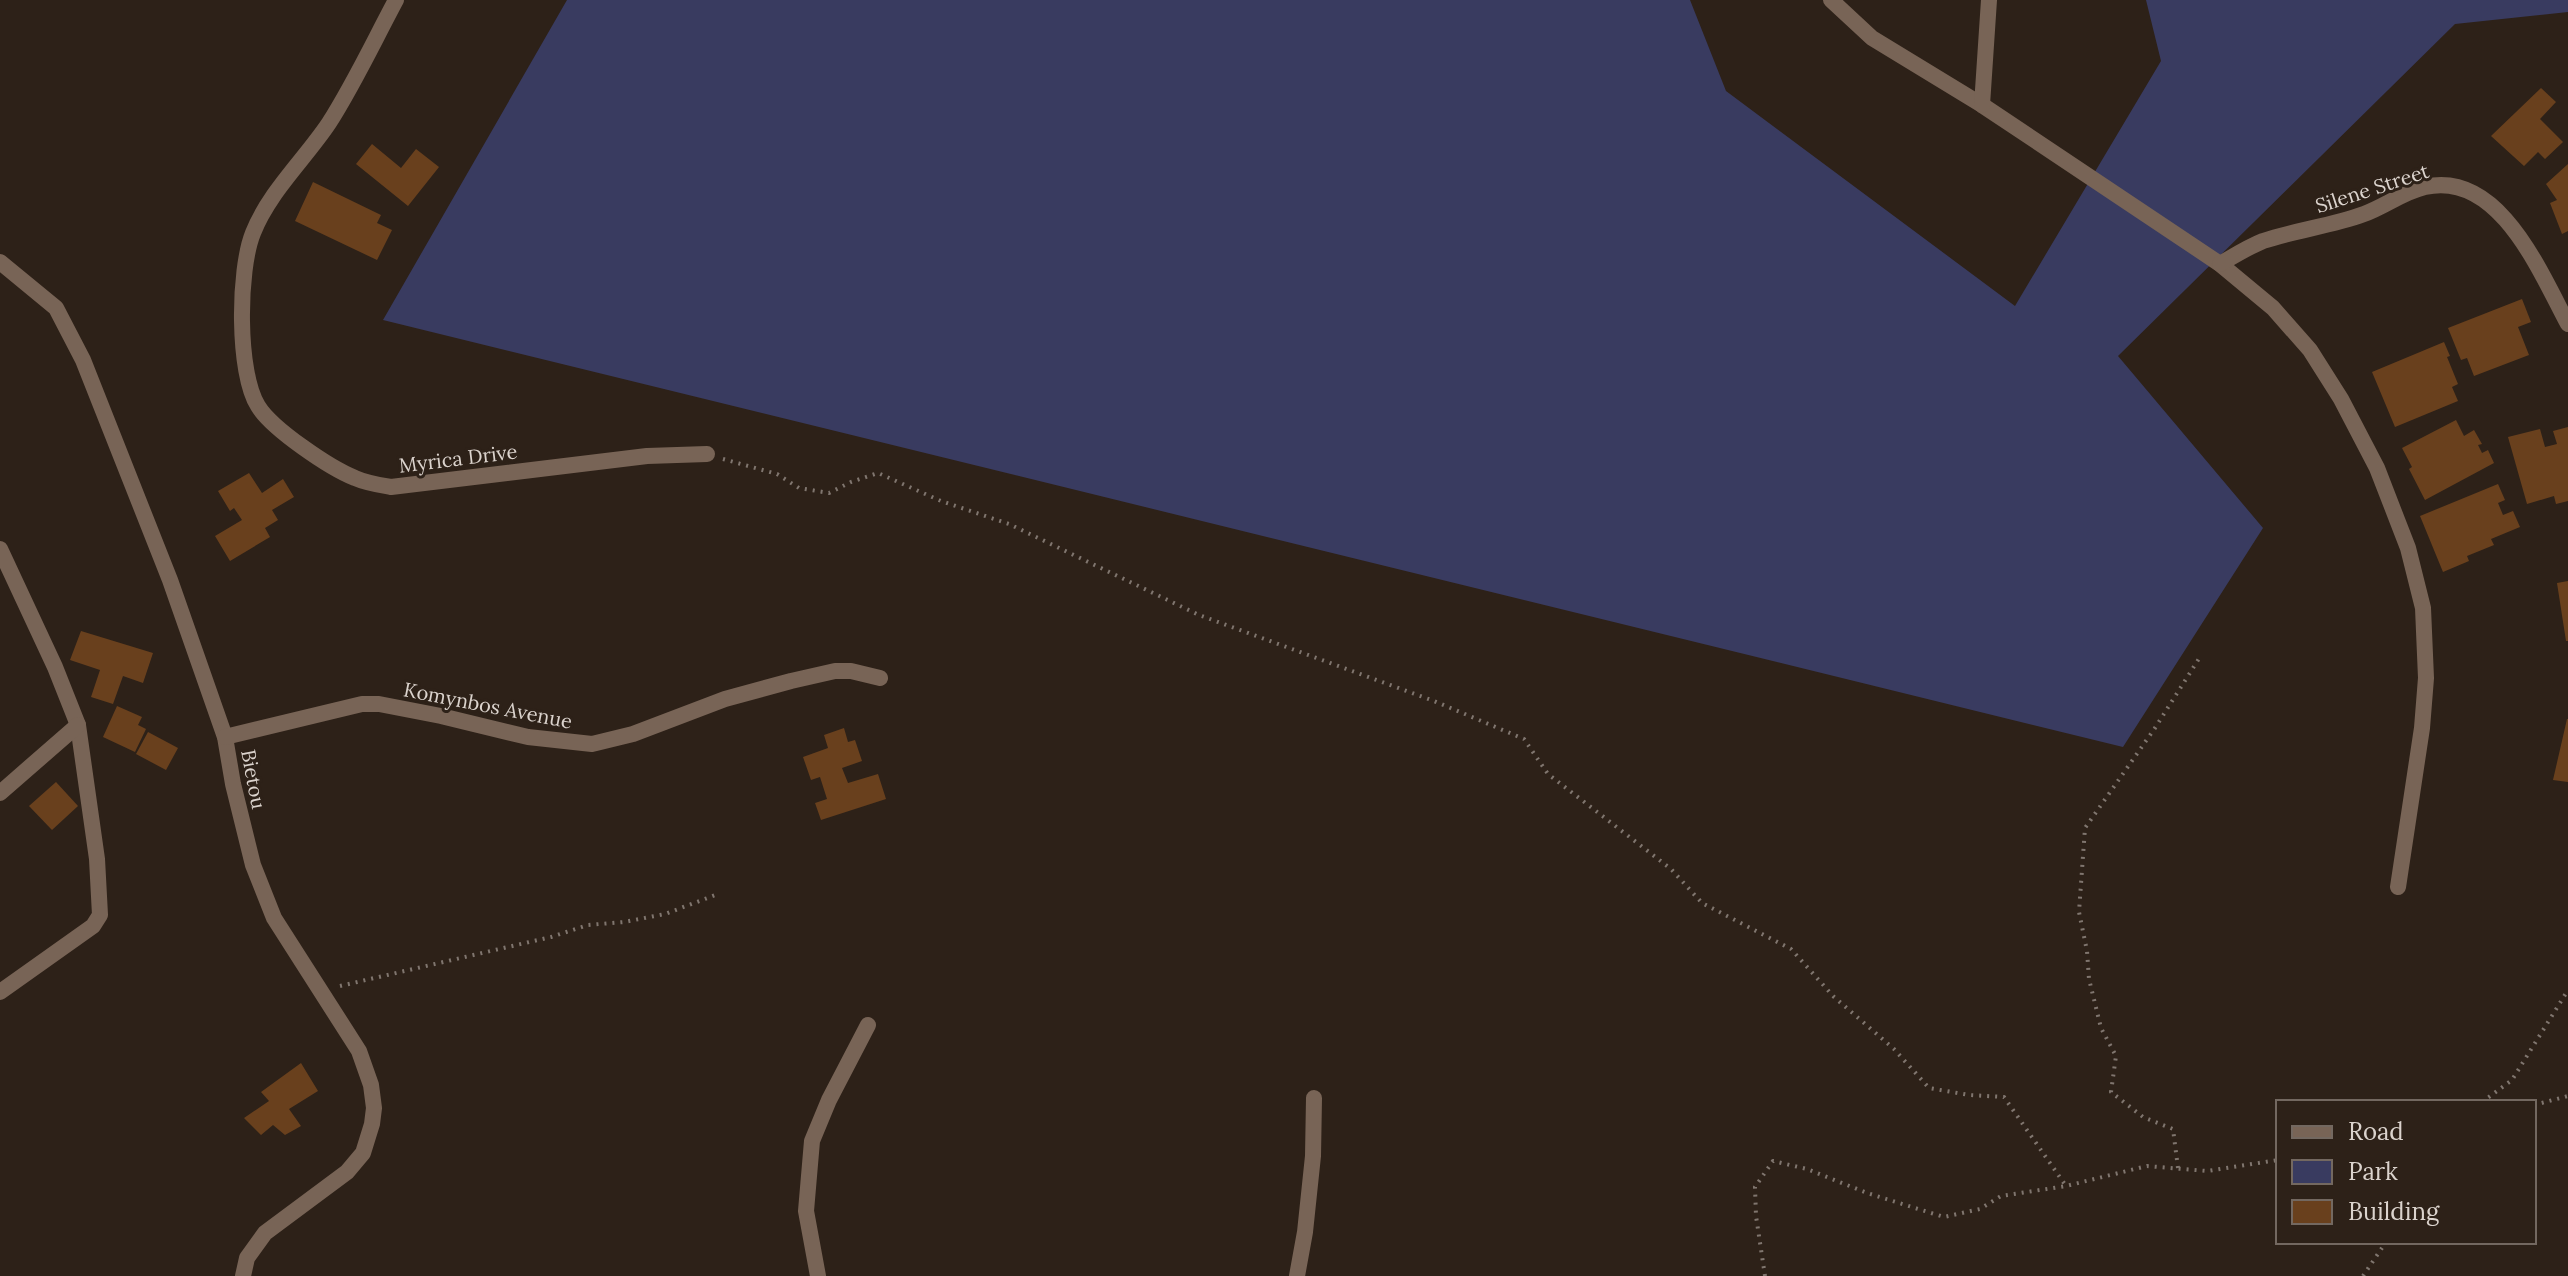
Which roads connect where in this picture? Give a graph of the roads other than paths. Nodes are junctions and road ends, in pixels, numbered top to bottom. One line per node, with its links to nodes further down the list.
1 (396, 0): 8 (street, Myrica Drive)
2 (1831, 0): 4 (street)
3 (1989, 0): 4 (street)
4 (1982, 105): 6 (street)
5 (0, 262): 12 (street, Bietou)
6 (2220, 264): 7 (street, Silene Street); 14 (street)
7 (2568, 324)
8 (707, 454)
9 (0, 549): 11 (street)
10 (880, 678): 12 (street, Komynbos Avenue)
11 (78, 725): 13 (street); 15 (street)
12 (225, 737): 18 (street, Bietou)
13 (0, 793)
14 (2398, 887)
15 (0, 992)
16 (868, 1025): 19 (street)
17 (1314, 1098): 20 (street)
18 (243, 1276)
19 (818, 1276)
20 (1297, 1276)

